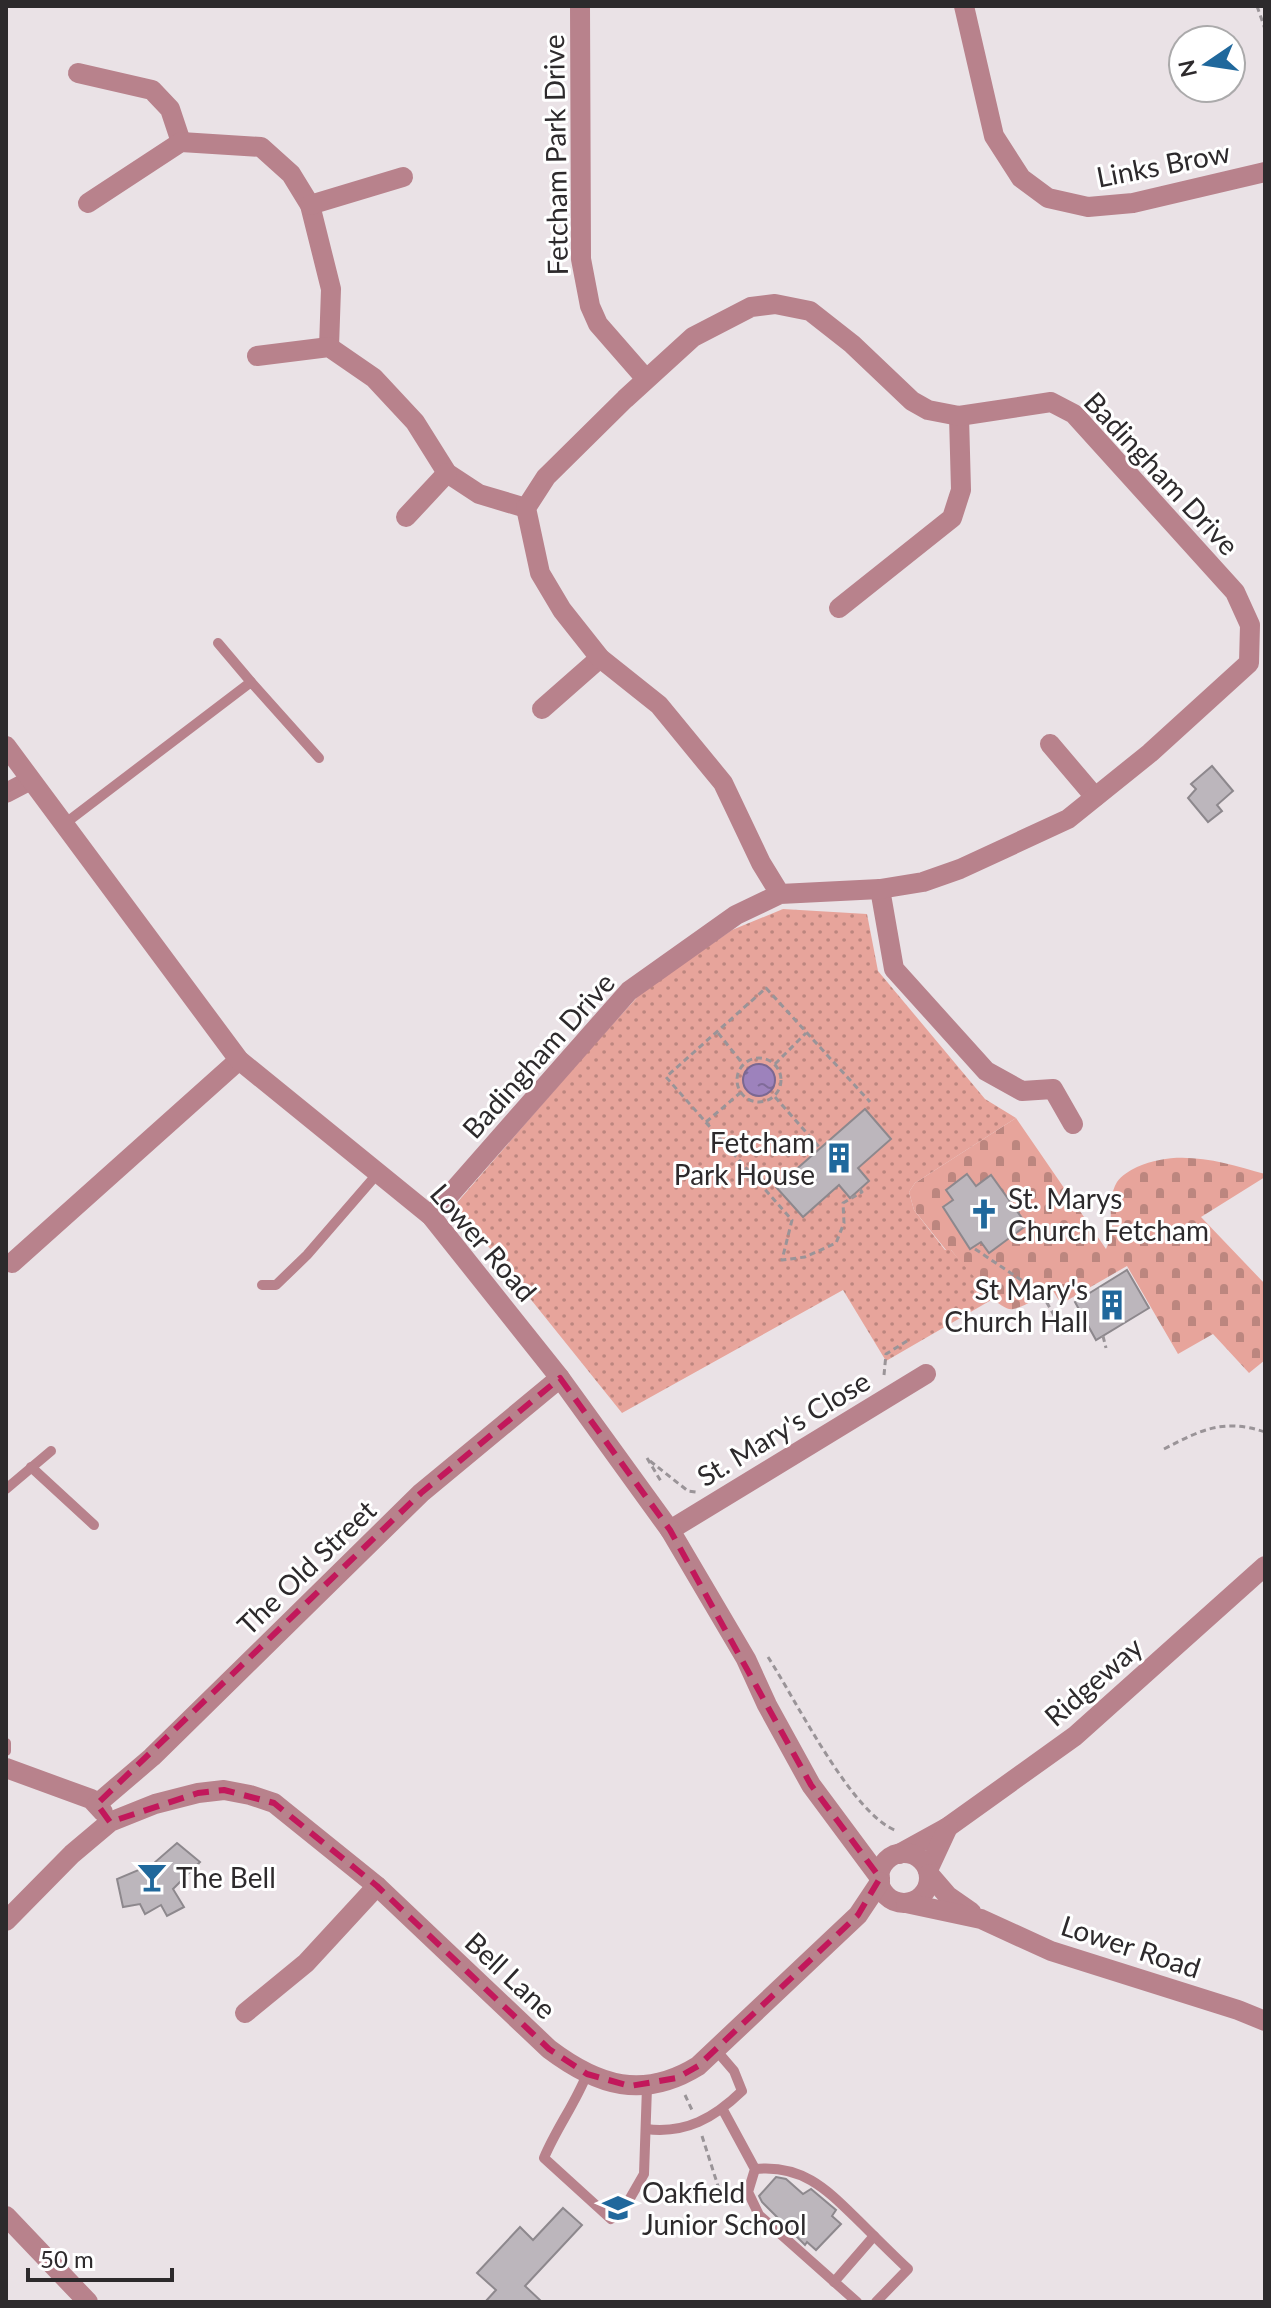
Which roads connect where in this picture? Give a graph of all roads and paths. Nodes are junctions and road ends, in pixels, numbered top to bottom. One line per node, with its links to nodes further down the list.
1 (580, 6): 13 (street, Fetcham Park Drive)
2 (964, 6): 7 (street, Links Brow)
3 (1257, 6): 4 (path)
4 (1265, 29)
5 (78, 73): 6 (street)
6 (181, 142): 9 (street); 10 (street)
7 (1265, 172)
8 (403, 177): 10 (street)
9 (88, 203)
10 (310, 205): 11 (street)
11 (329, 347): 12 (street); 15 (street)
12 (257, 356)
13 (646, 379): 14 (street, Badingham Drive); 16 (street, Badingham Drive)
14 (959, 416): 18 (street); 21 (street, Badingham Drive)
15 (447, 473): 16 (street); 17 (street)
16 (526, 508): 20 (street)
17 (406, 517)
18 (839, 608)
19 (218, 643): 22 (lane)
20 (600, 658): 23 (street); 32 (street)
21 (1257, 666): 29 (street, Badingham Drive)
22 (251, 682): 26 (lane); 30 (lane)
23 (542, 709)
24 (1050, 744): 29 (street)
25 (6, 746): 27 (street, Lower Road)
26 (319, 758)
27 (29, 781): 28 (street); 30 (street, Lower Road)
28 (6, 793)
29 (1095, 797): 31 (street, Badingham Drive)
30 (63, 825): 35 (street, Lower Road)
31 (880, 889): 32 (street, Badingham Drive); 42 (street)
32 (780, 894): 46 (street, Badingham Drive)
33 (717, 1032): 34 (path); 36 (path); 41 (path)
34 (807, 1032): 37 (path); 40 (path)
35 (239, 1060): 44 (street, Lower Road); 48 (street)
36 (743, 1064): 37 (path); 38 (path)
37 (775, 1064): 39 (path)
38 (740, 1093): 39 (path); 41 (path)
39 (774, 1096): 43 (path)
40 (870, 1102)
41 (706, 1122): 45 (path)
42 (1073, 1124)
43 (820, 1148)
44 (378, 1173): 46 (street, Lower Road); 49 (lane)
45 (860, 1189)
46 (431, 1216): 55 (street, Lower Road)
47 (975, 1249): 50 (path)
48 (12, 1263)
49 (262, 1285)
50 (1064, 1333)
51 (1103, 1336): 53 (path)
52 (907, 1341): 56 (path)
53 (1106, 1348)
54 (926, 1374): 65 (street, St. Mary's Close)
55 (560, 1378): 65 (street, Lower Road); 71 (street, The Old Street)
56 (884, 1378)
57 (1265, 1432): 58 (path)
58 (1164, 1449)
59 (51, 1451): 61 (lane)
60 (647, 1458): 63 (path)
61 (31, 1467): 62 (lane); 64 (lane)
62 (6, 1489)
63 (697, 1492)
64 (94, 1525)
65 (670, 1530): 75 (street, Lower Road)
66 (1265, 1566): 73 (street, Ridgeway)
67 (788, 1691): 74 (path)
68 (6, 1743): 69 (lane)
69 (6, 1751)
70 (6, 1768): 71 (street)
71 (97, 1804): 72 (street)
72 (110, 1822): 79 (street, Bell Lane); 83 (street, Bell Lane)
73 (948, 1827): 76 (street, Ridgeway); 77 (street, Ridgeway)
74 (901, 1832)
75 (845, 1834): 76 (street, Lower Road); 78 (street, Lower Road)
76 (897, 1855): 77 (street, Lower Road); 78 (street)
77 (928, 1872): 80 (street); 82 (street, Lower Road)
78 (880, 1880): 80 (street, Lower Road); 81 (street)
79 (377, 1886): 84 (street); 87 (street, Bell Lane)
80 (902, 1903): 81 (street); 82 (street, Lower Road)
81 (858, 1915): 86 (street)
82 (981, 1919): 85 (street, Lower Road)
83 (6, 1921)
84 (245, 2013)
85 (1265, 2021)
86 (716, 2050): 88 (street); 89 (lane)
87 (587, 2074): 88 (street, Bell Lane); 90 (lane)
88 (647, 2087): 90 (lane)
89 (723, 2110): 90 (lane); 91 (lane)
90 (646, 2129)
91 (755, 2169): 93 (lane); 94 (lane)
92 (6, 2216): 95 (street)
93 (874, 2236): 94 (lane); 97 (lane)
94 (834, 2282): 96 (lane)
95 (88, 2302)
96 (857, 2302)
97 (876, 2302)

